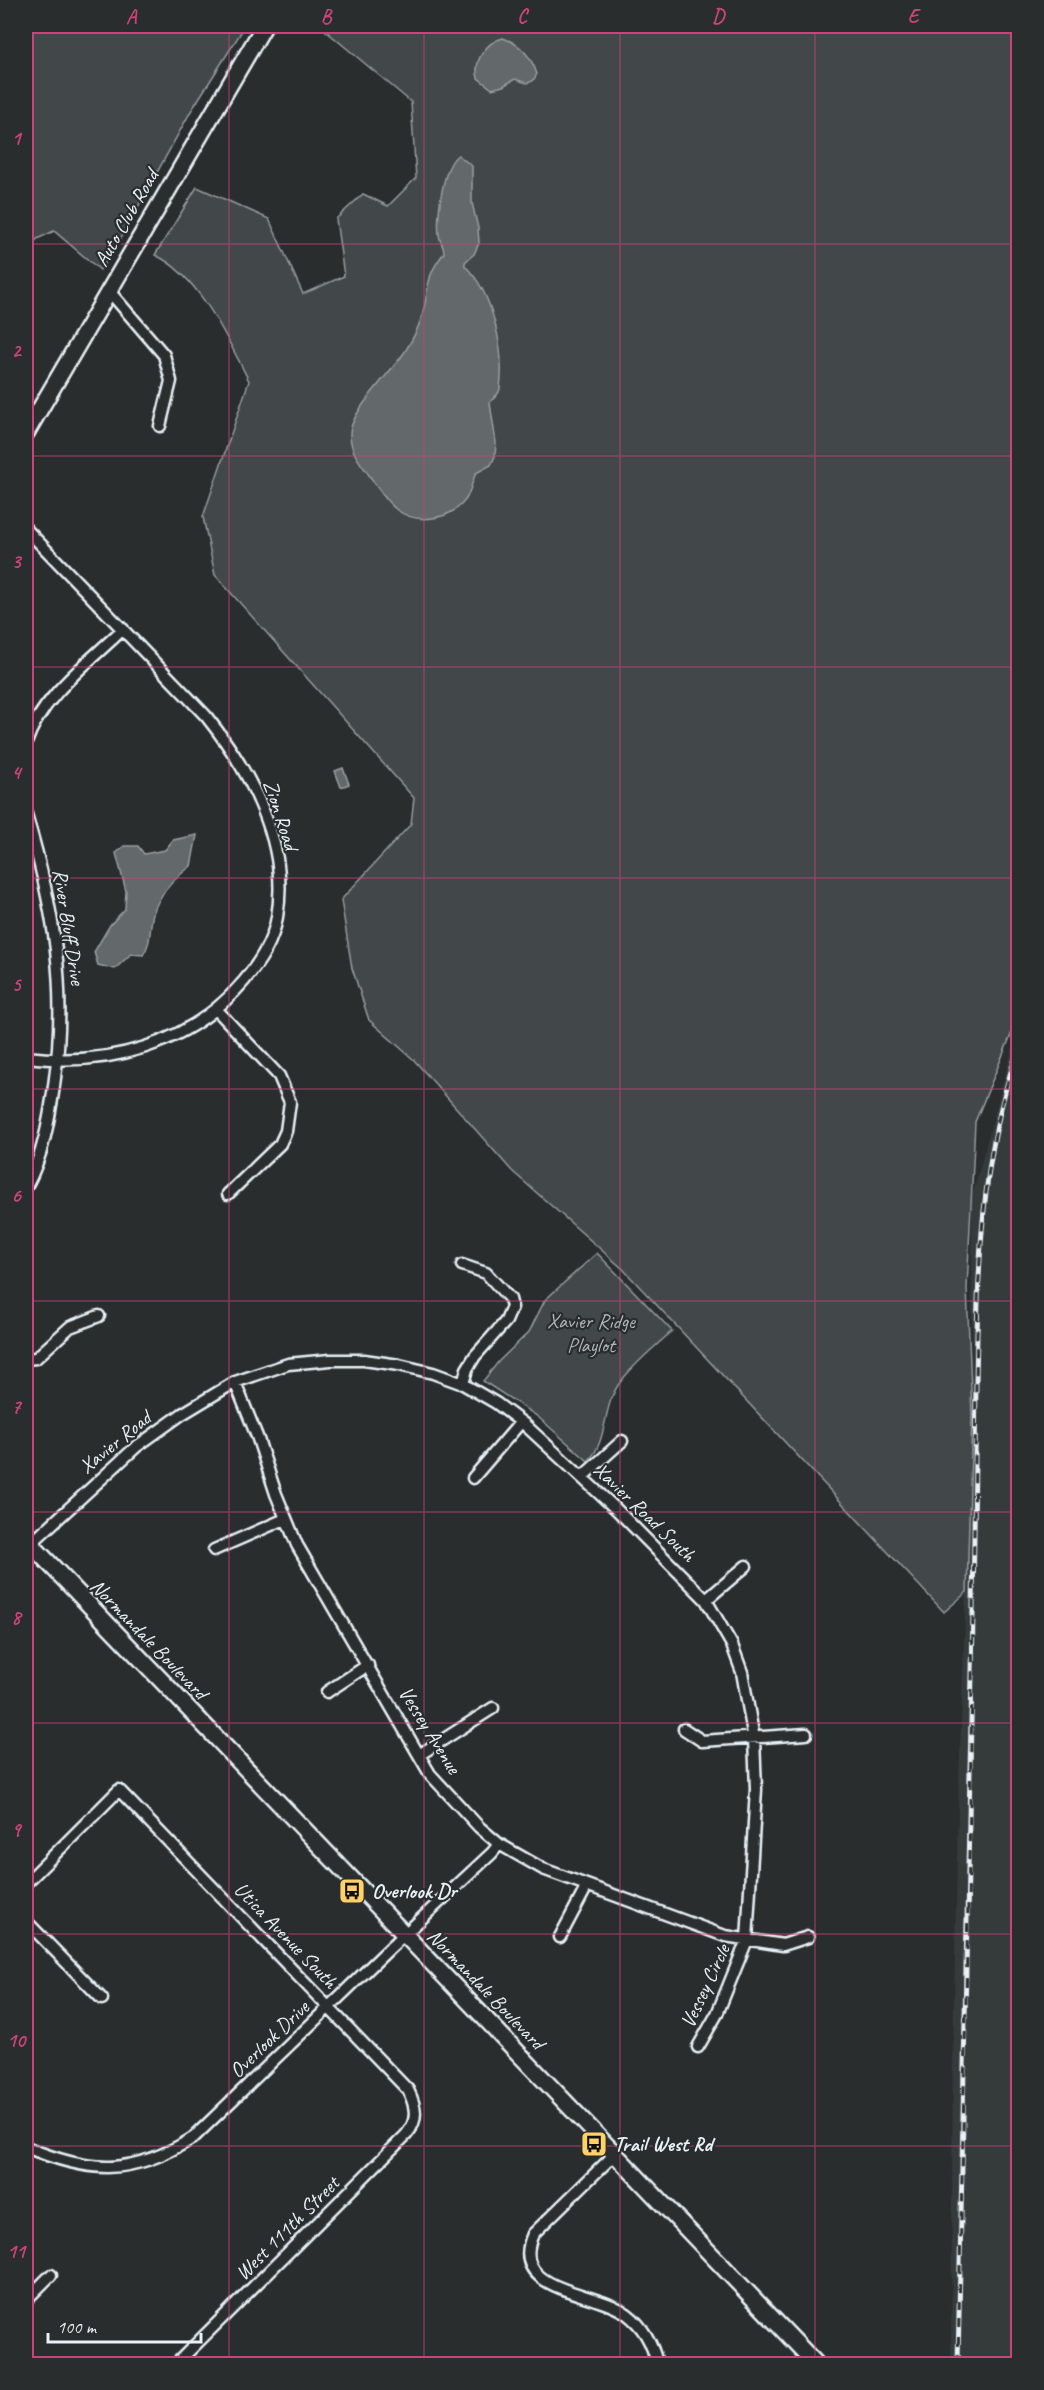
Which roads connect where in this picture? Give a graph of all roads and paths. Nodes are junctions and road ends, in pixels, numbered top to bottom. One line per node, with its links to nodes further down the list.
1 (264, 26): 2 (street, Auto Club Road)
2 (109, 291): 3 (street); 4 (street, Auto Club Road)
3 (160, 426)
4 (26, 433)
5 (26, 528): 6 (street, Zion Road)
6 (123, 629): 7 (street); 10 (street, Zion Road)
7 (26, 742)
8 (26, 814): 9 (street, River Bluff Drive)
9 (29, 840): 12 (street, River Bluff Drive)
10 (216, 1009): 12 (street, Zion Road); 14 (street)
11 (26, 1057): 12 (street, Zion Road)
12 (58, 1061): 13 (street, River Bluff Drive)
13 (26, 1187)
14 (228, 1194)
15 (462, 1265): 19 (street)
16 (99, 1316): 17 (street)
17 (26, 1359)
18 (235, 1382): 19 (street, Xavier Road South); 24 (street, Vessey Avenue); 25 (street, Xavier Road)
19 (463, 1384): 20 (street, Xavier Road South)
20 (521, 1422): 22 (street, Xavier Road South); 23 (street)
21 (622, 1441): 22 (street)
22 (582, 1477): 28 (street, Xavier Road South)
23 (473, 1478)
24 (285, 1519): 26 (street); 29 (street, Vessey Avenue)
25 (27, 1544): 40 (street, Normandale Boulevard)
26 (214, 1550)
27 (746, 1566): 28 (street)
28 (706, 1600): 34 (street, Xavier Road South)
29 (368, 1665): 30 (street); 35 (street, Vessey Avenue)
30 (327, 1692)
31 (493, 1708): 35 (street)
32 (684, 1729): 34 (street)
33 (806, 1734): 34 (street)
34 (754, 1739): 43 (street, Xavier Road South)
35 (419, 1755): 36 (street, Vessey Avenue)
36 (499, 1844): 38 (street, Vessey Avenue); 40 (street, Overlook Drive)
37 (26, 1883): 45 (street, Utica Avenue South)
38 (587, 1886): 41 (street); 43 (street, Vessey Avenue)
39 (26, 1921): 44 (street)
40 (404, 1935): 45 (street, Overlook Drive); 49 (street, Normandale Boulevard)
41 (561, 1937)
42 (808, 1937): 43 (street, Vessey Avenue)
43 (747, 1940): 46 (street, Vessey Circle)
44 (102, 1999)
45 (329, 2008): 47 (street, Utica Avenue South); 48 (street, Overlook Drive)
46 (698, 2047)
47 (416, 2113): 52 (street, West 111th Street)
48 (26, 2147)
49 (615, 2154): 53 (street); 54 (street, Normandale Boulevard)
50 (51, 2274): 51 (street)
51 (26, 2300)
52 (176, 2364)
53 (657, 2364)
54 (816, 2364)

